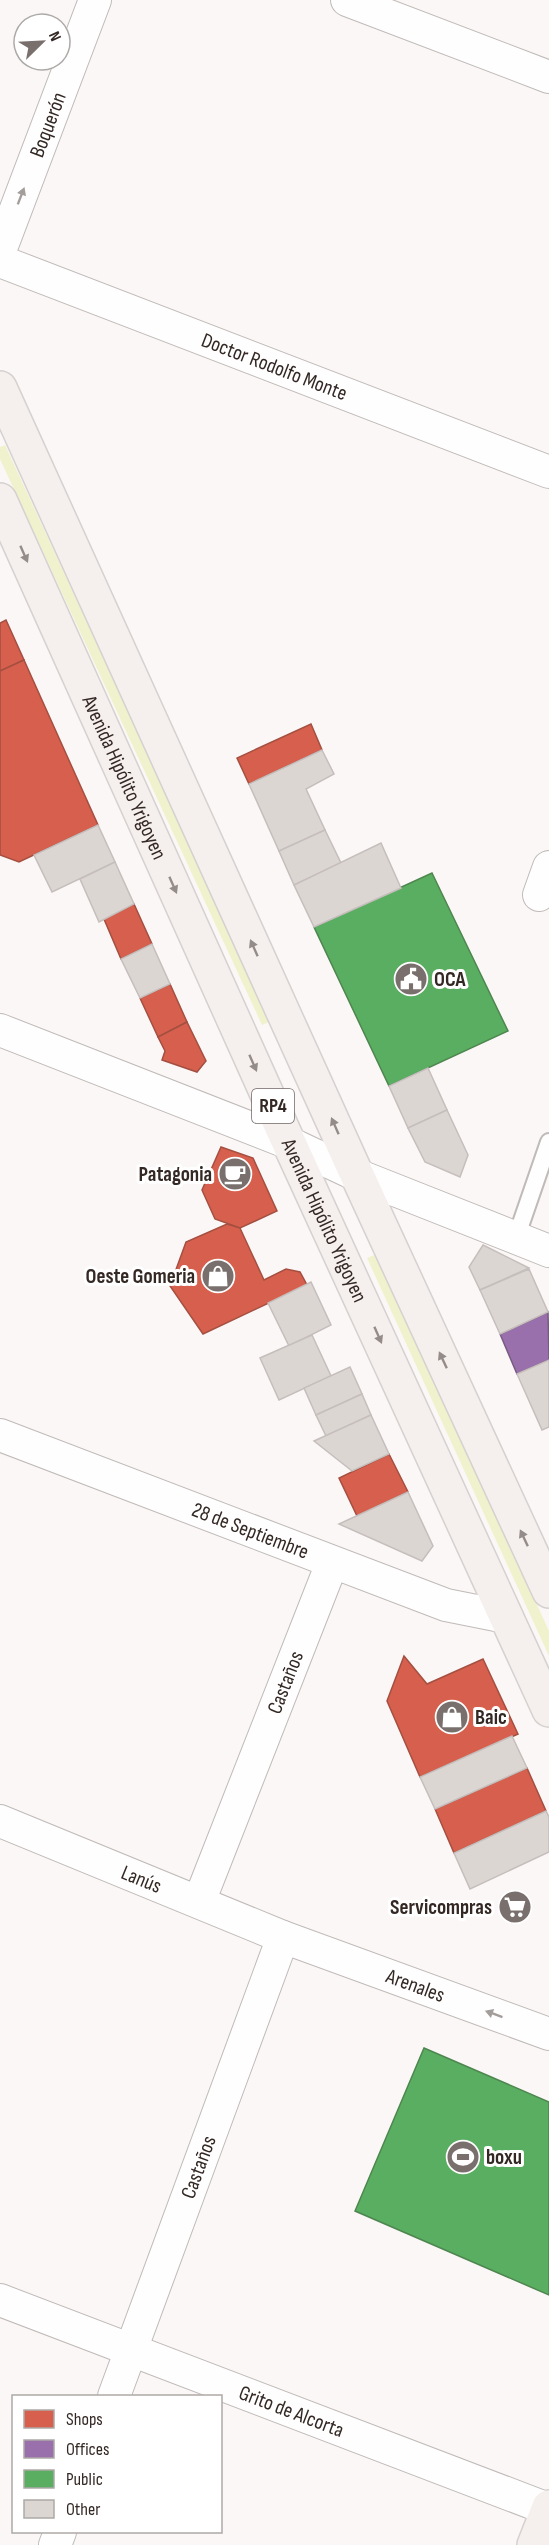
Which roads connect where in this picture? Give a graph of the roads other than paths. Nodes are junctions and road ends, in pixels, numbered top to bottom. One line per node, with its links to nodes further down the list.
1 (95, 0): 4 (street, Boquerón, one-way to 1)
2 (347, 0): 3 (street)
3 (549, 77)
4 (0, 251)
5 (0, 261): 7 (street, Doctor Rodolfo Monte)
6 (0, 388): 12 (main road, RP4, one-way to 6)
7 (549, 472)
8 (0, 500): 11 (main road, Avenida Hipólito Yrigoyen / RP4, one-way to 11)
9 (0, 1030): 11 (street)
10 (549, 1142): 13 (lane)
11 (289, 1143): 12 (street); 18 (main road, Avenida Hipólito Yrigoyen / RP4, one-way to 18)
12 (357, 1175): 13 (street); 17 (main road, RP4, one-way to 12)
13 (516, 1238): 14 (street)
14 (549, 1251)
15 (0, 1435): 16 (street, 28 de Septiembre)
16 (332, 1563): 18 (street, 28 de Septiembre); 21 (street, Castaños)
17 (549, 1591)
18 (506, 1617): 19 (main road, Avenida Hipólito Yrigoyen / RP4)
19 (549, 1710)
20 (0, 1821): 21 (street, Lanús)
21 (199, 1902): 22 (street, Lanús)
22 (283, 1937): 23 (street, Arenales, one-way to 22); 25 (street, Castaños)
23 (549, 2034)
24 (0, 2300): 25 (street, Grito de Alcorta)
25 (133, 2349): 26 (street, Castaños); 27 (street, Grito de Alcorta)
26 (115, 2395)
27 (549, 2508): 28 (main road)
28 (534, 2545)

